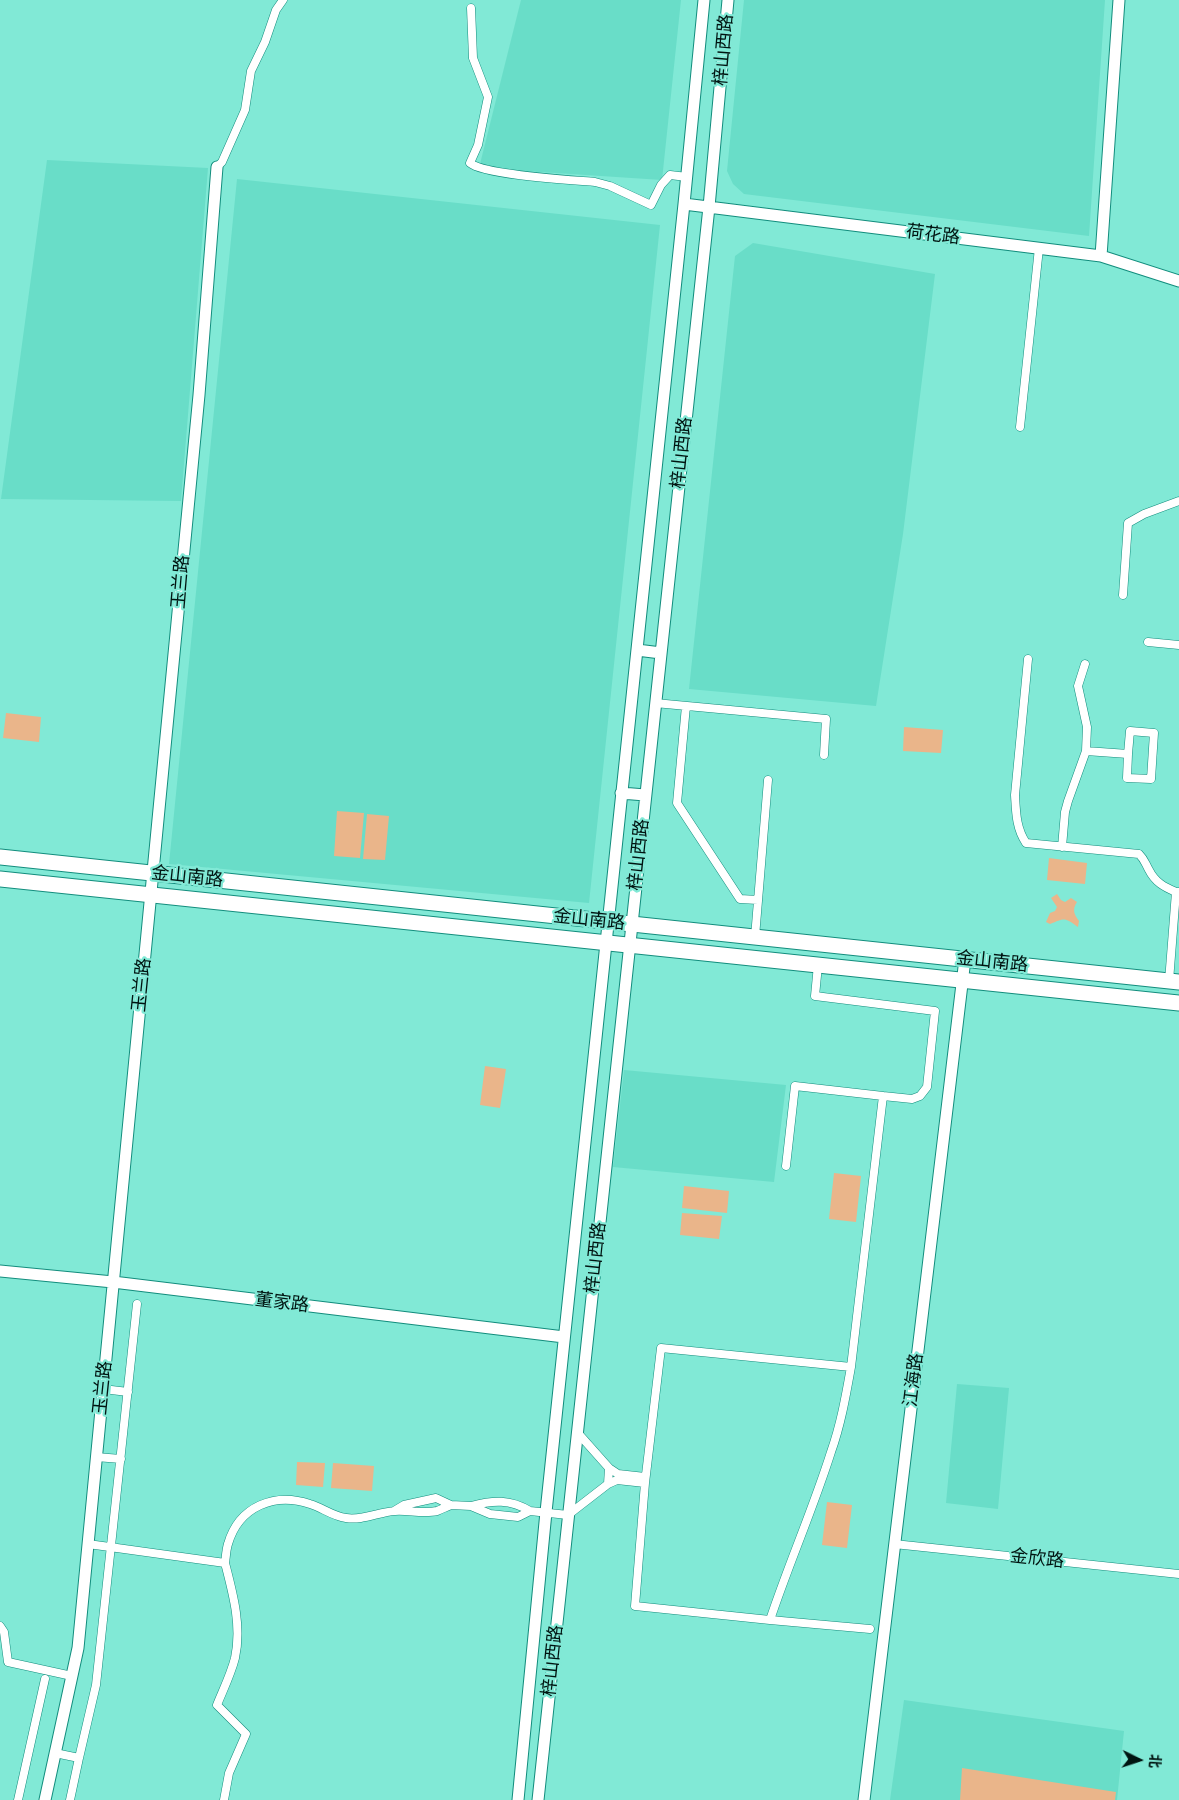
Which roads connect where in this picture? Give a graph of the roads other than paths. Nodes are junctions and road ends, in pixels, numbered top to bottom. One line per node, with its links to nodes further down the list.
1 (282, 0): 6 (street)
2 (704, 0): 7 (street, 梓山西路)
3 (728, 0): 9 (street, 梓山西路)
4 (1119, 0): 11 (street)
5 (470, 8): 7 (street)
6 (217, 168): 33 (street, 玉兰路)
7 (687, 177): 8 (street, 梓山西路)
8 (684, 204): 9 (street, 荷花路); 18 (street, 梓山西路)
9 (709, 207): 10 (street, 荷花路); 19 (street, 梓山西路)
10 (1039, 248): 11 (street, 荷花路); 13 (street)
11 (1101, 256): 12 (street, 荷花路)
12 (1179, 280)
13 (1020, 427)
14 (1179, 501): 15 (street)
15 (1122, 594)
16 (1148, 642): 17 (street)
17 (1179, 645)
18 (637, 650): 19 (street); 28 (street, 梓山西路)
19 (661, 653): 22 (street, 梓山西路)
20 (1028, 659): 30 (street)
21 (1086, 664): 24 (street)
22 (655, 703): 23 (street); 29 (street, 梓山西路)
23 (686, 706): 26 (street); 38 (street)
24 (1086, 751): 25 (street); 30 (street)
25 (1128, 754): 25 (street)
26 (824, 755)
27 (768, 780): 38 (street)
28 (621, 793): 29 (street); 39 (street, 梓山西路)
29 (645, 795): 40 (street, 梓山西路)
30 (1062, 846): 36 (street)
31 (0, 857): 32 (highway, 金山南路)
32 (39, 862): 33 (highway, 金山南路); 35 (highway)
33 (153, 874): 37 (street, 玉兰路); 39 (highway, 金山南路)
34 (0, 879): 35 (highway, 金山南路)
35 (36, 883): 37 (highway, 金山南路)
36 (1178, 892): 47 (street)
37 (151, 896): 42 (highway, 金山南路); 52 (street, 玉兰路)
38 (758, 900): 41 (street)
39 (608, 922): 40 (highway, 金山南路); 42 (street, 梓山西路)
40 (631, 924): 41 (highway, 金山南路); 43 (street, 梓山西路)
41 (754, 937): 44 (highway, 金山南路)
42 (606, 943): 43 (highway, 金山南路); 54 (street, 梓山西路)
43 (629, 946): 45 (highway, 金山南路); 58 (street, 梓山西路)
44 (965, 959): 46 (street, 江海路); 47 (highway, 金山南路)
45 (818, 965): 46 (highway, 金山南路); 49 (street)
46 (962, 980): 48 (highway, 金山南路); 71 (street, 江海路)
47 (1174, 981)
48 (1179, 1003)
49 (883, 1096): 50 (street); 55 (street)
50 (786, 1166)
51 (0, 1271): 52 (street, 董家路)
52 (113, 1282): 54 (street, 董家路); 56 (street, 玉兰路)
53 (137, 1304): 57 (street)
54 (564, 1337): 68 (street, 梓山西路)
55 (851, 1367): 62 (street); 75 (street)
56 (103, 1389): 57 (street); 59 (street, 玉兰路)
57 (128, 1392): 60 (street)
58 (577, 1432): 61 (street); 69 (street, 梓山西路)
59 (96, 1457): 60 (street); 70 (street, 玉兰路)
60 (121, 1459): 72 (street)
61 (609, 1468): 62 (street); 63 (street)
62 (645, 1480): 63 (street); 75 (street)
63 (608, 1484): 69 (street)
64 (451, 1505): 65 (street); 66 (street); 66 (street)
65 (471, 1506): 67 (street); 67 (street)
66 (394, 1511): 73 (street)
67 (530, 1511): 68 (street)
68 (546, 1512): 69 (street); 86 (street, 梓山西路)
69 (568, 1515): 87 (street, 梓山西路)
70 (88, 1544): 72 (street); 78 (street, 玉兰路)
71 (894, 1544): 74 (street, 金欣路); 88 (street, 江海路)
72 (112, 1548): 73 (street); 81 (street)
73 (225, 1563): 85 (street)
74 (1179, 1574)
75 (770, 1620): 77 (street)
76 (0, 1626): 78 (street)
77 (870, 1629)
78 (72, 1676): 80 (street, 玉兰路)
79 (46, 1679): 82 (street)
80 (56, 1752): 81 (street); 83 (street, 玉兰路)
81 (79, 1758): 84 (street)
82 (18, 1800)
83 (45, 1800)
84 (70, 1800)
85 (224, 1800)
86 (518, 1800)
87 (538, 1800)
88 (864, 1800)

